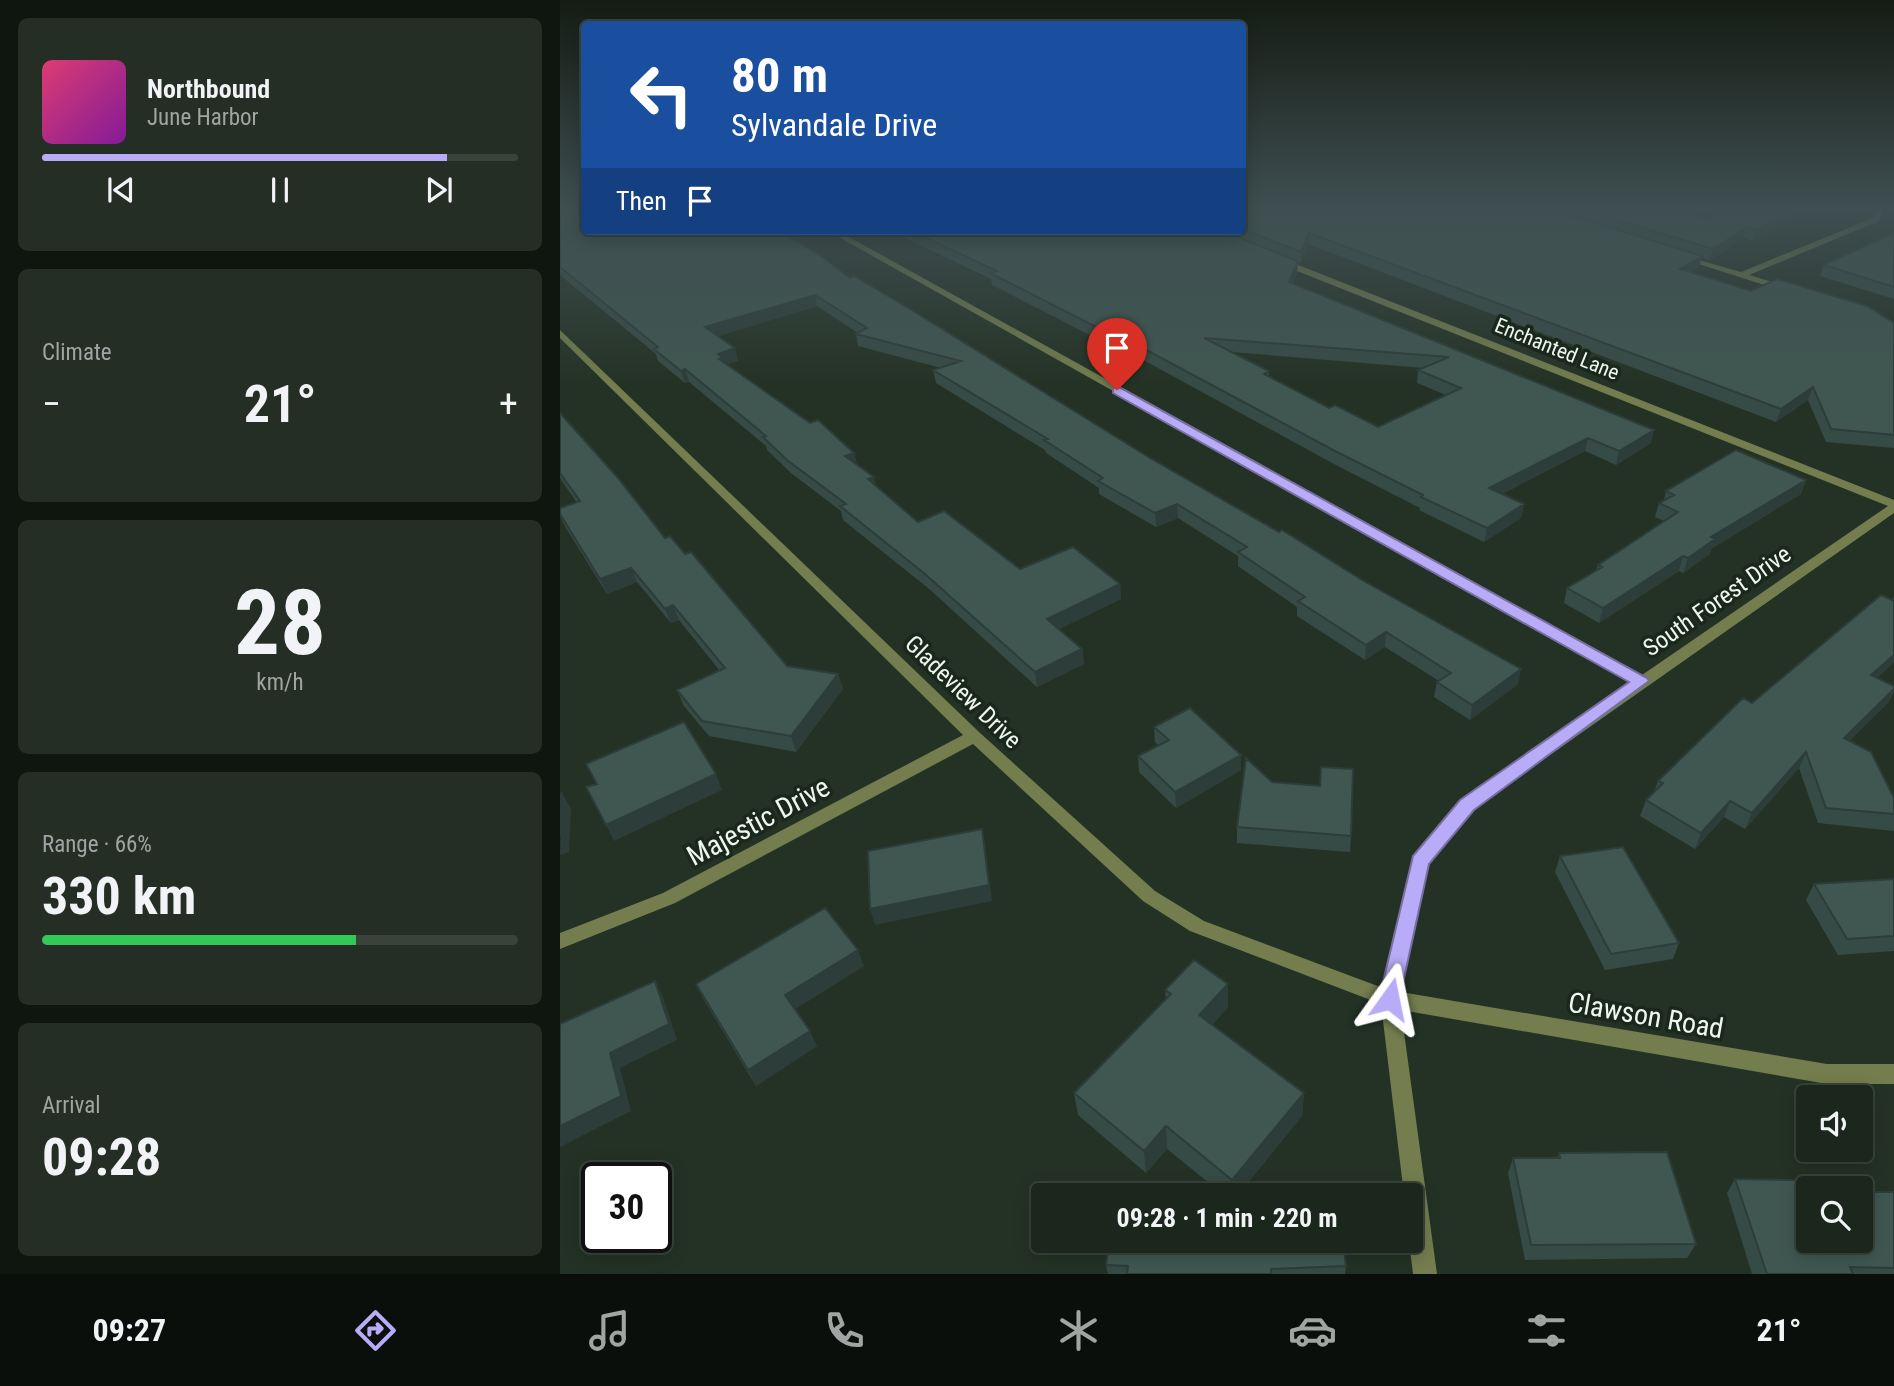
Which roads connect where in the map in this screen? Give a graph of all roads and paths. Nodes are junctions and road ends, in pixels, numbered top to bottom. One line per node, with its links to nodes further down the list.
1 (894, 265): 9 (street)
2 (1291, 265): 8 (street, Enchanted Lane)
3 (1710, 265): 5 (street)
4 (1765, 265): 5 (street)
5 (1742, 275): 6 (street)
6 (1793, 291)
7 (560, 333): 10 (street, Gladeview Drive)
8 (1894, 505): 9 (street, South Forest Drive)
9 (1641, 681): 12 (street, South Forest Drive)
10 (974, 736): 11 (street, Majestic Drive); 12 (street, Gladeview Drive)
11 (560, 941)
12 (1390, 999): 13 (street, Clawson Road); 14 (street, South Forest Drive)
13 (1894, 1074)
14 (1424, 1274)

